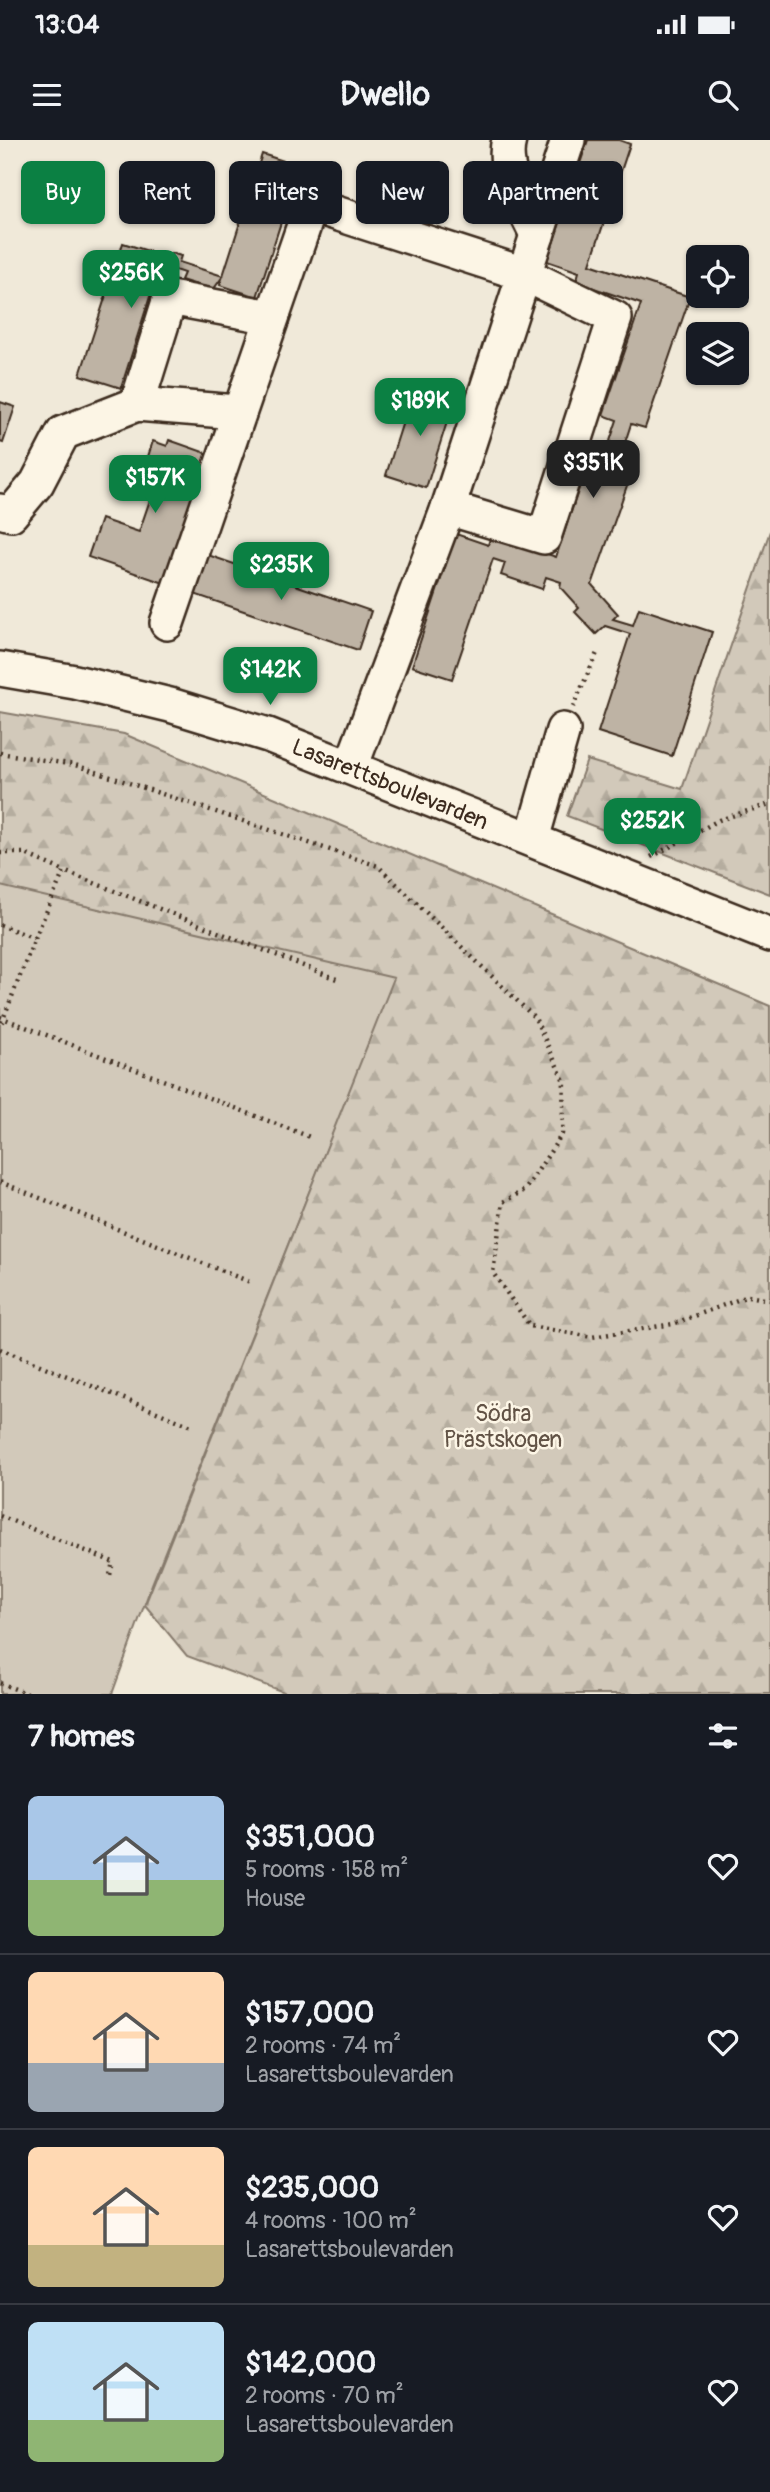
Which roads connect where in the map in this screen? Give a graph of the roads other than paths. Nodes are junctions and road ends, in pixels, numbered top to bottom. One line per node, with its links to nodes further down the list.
1 (509, 140): 3 (street)
2 (568, 140): 3 (street)
3 (537, 235): 4 (street)
4 (524, 274): 5 (street); 8 (street); 8 (street)
5 (271, 317): 6 (street); 7 (street)
6 (137, 404): 7 (street); 9 (street)
7 (237, 412): 10 (street)
8 (448, 508): 13 (street)
9 (0, 511)
10 (167, 623)
11 (0, 668): 13 (street, Lasarettsboulevarden)
12 (563, 730): 14 (street)
13 (351, 767): 14 (street, Lasarettsboulevarden)
14 (532, 839): 15 (street, Lasarettsboulevarden)
15 (770, 935)

